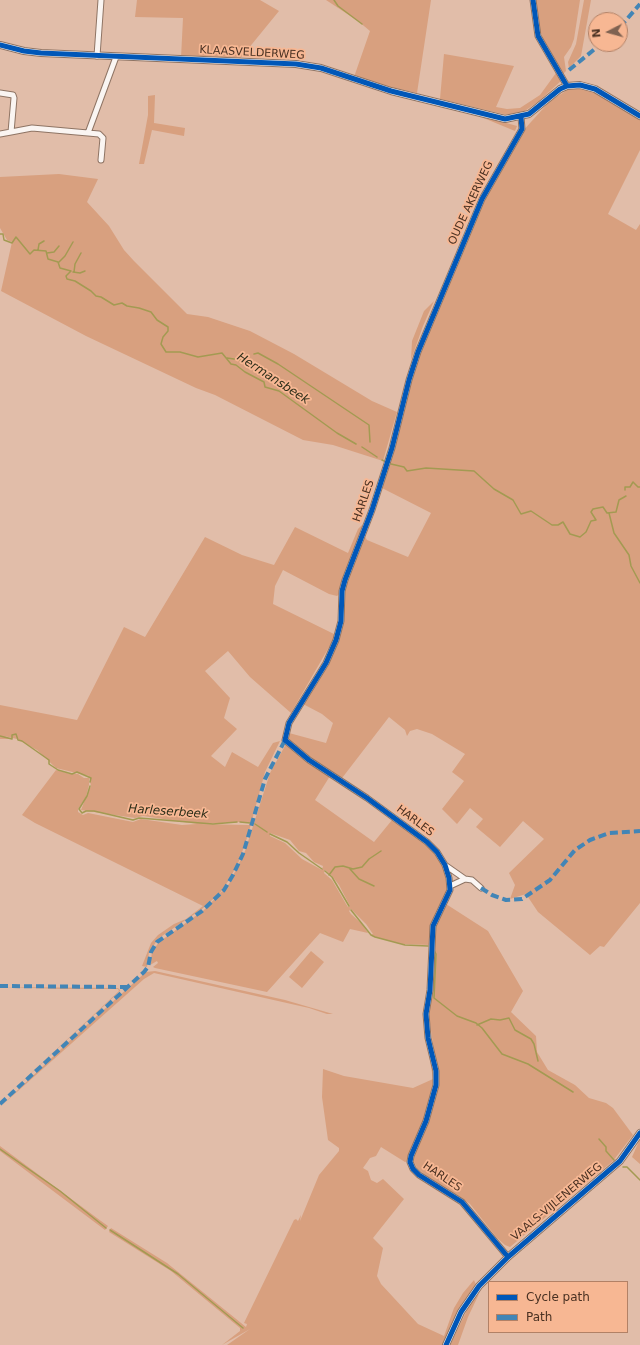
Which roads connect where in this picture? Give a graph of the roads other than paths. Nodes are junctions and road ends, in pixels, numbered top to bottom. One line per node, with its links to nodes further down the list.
1 (101, 0): 4 (street)
2 (533, 0): 6 (street)
3 (0, 45): 4 (street, KLAASVELDERWEG)
4 (97, 56): 5 (street, KLAASVELDERWEG)
5 (116, 57): 9 (street, KLAASVELDERWEG); 11 (street)
6 (566, 86): 8 (street); 9 (street)
7 (0, 93): 10 (street)
8 (640, 116)
9 (521, 117): 14 (street, OUDE AKERWEG)
10 (11, 132): 11 (street); 12 (street)
11 (88, 133): 13 (street)
12 (0, 134)
13 (101, 160)
14 (400, 418): 15 (street, HARLES)
15 (444, 865): 16 (street, HARLES); 17 (street, HARLES)
16 (465, 879): 17 (street); 18 (street, HARLES)
17 (450, 886): 20 (street, HARLES)
18 (481, 888)
19 (640, 1133): 20 (street, VAALS-VIJLENERWEG)
20 (508, 1257): 21 (street, VAALS-VIJLENERWEG)
21 (446, 1345)

